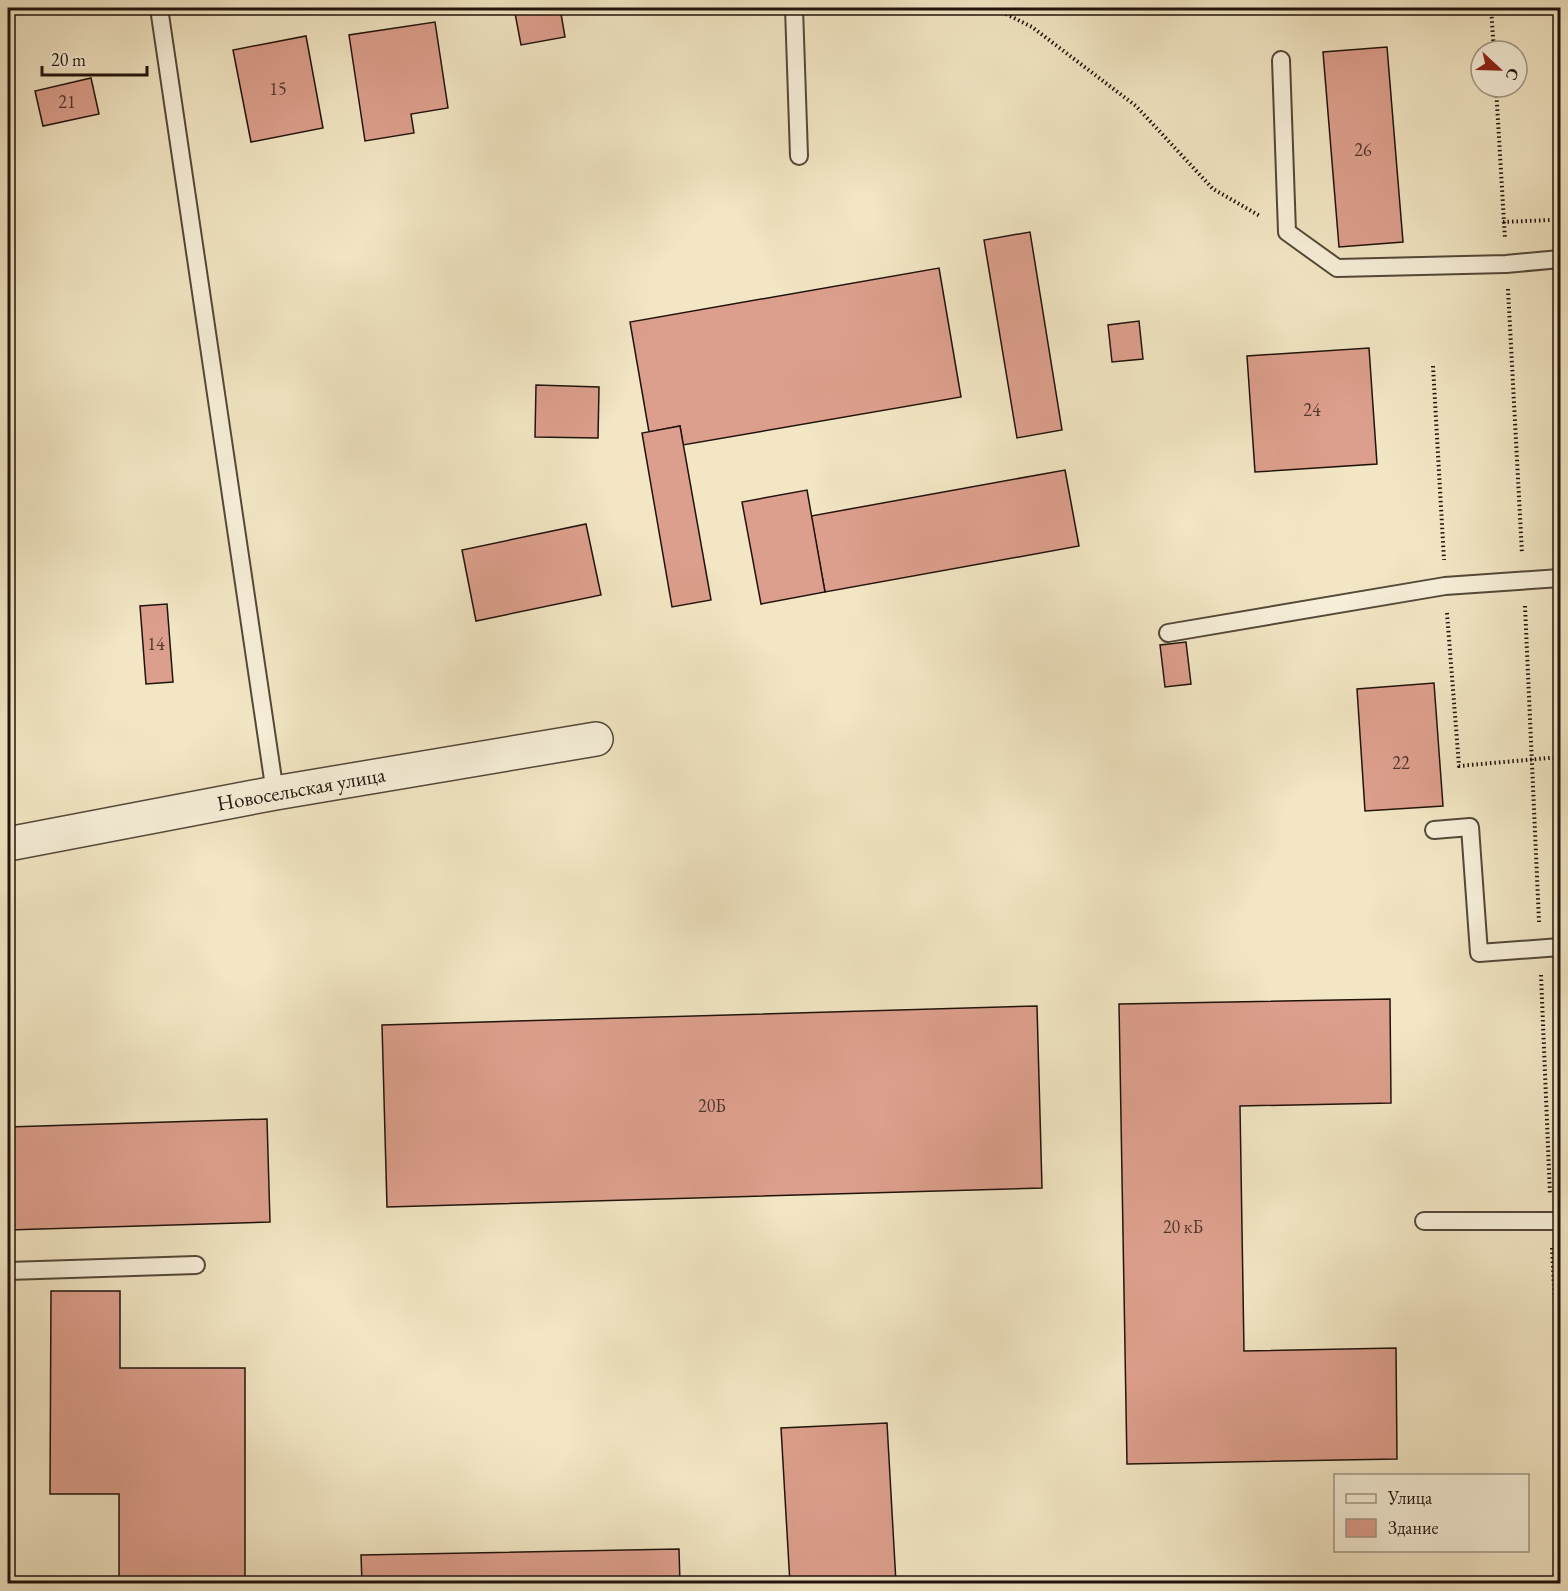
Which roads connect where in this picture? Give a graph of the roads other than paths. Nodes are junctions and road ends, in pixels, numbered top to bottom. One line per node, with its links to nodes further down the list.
1 (159, 8): 9 (lane)
2 (794, 8): 4 (lane)
3 (1281, 60): 5 (lane)
4 (799, 156)
5 (1560, 259)
6 (1560, 578): 7 (lane)
7 (1168, 633)
8 (596, 740): 9 (street, Новосельская улица)
9 (275, 793): 11 (street, Новосельская улица)
10 (1434, 830): 12 (lane)
11 (8, 844)
12 (1560, 947)
13 (1424, 1221): 14 (lane)
14 (1556, 1221)
15 (196, 1265): 16 (lane)
16 (8, 1271)

